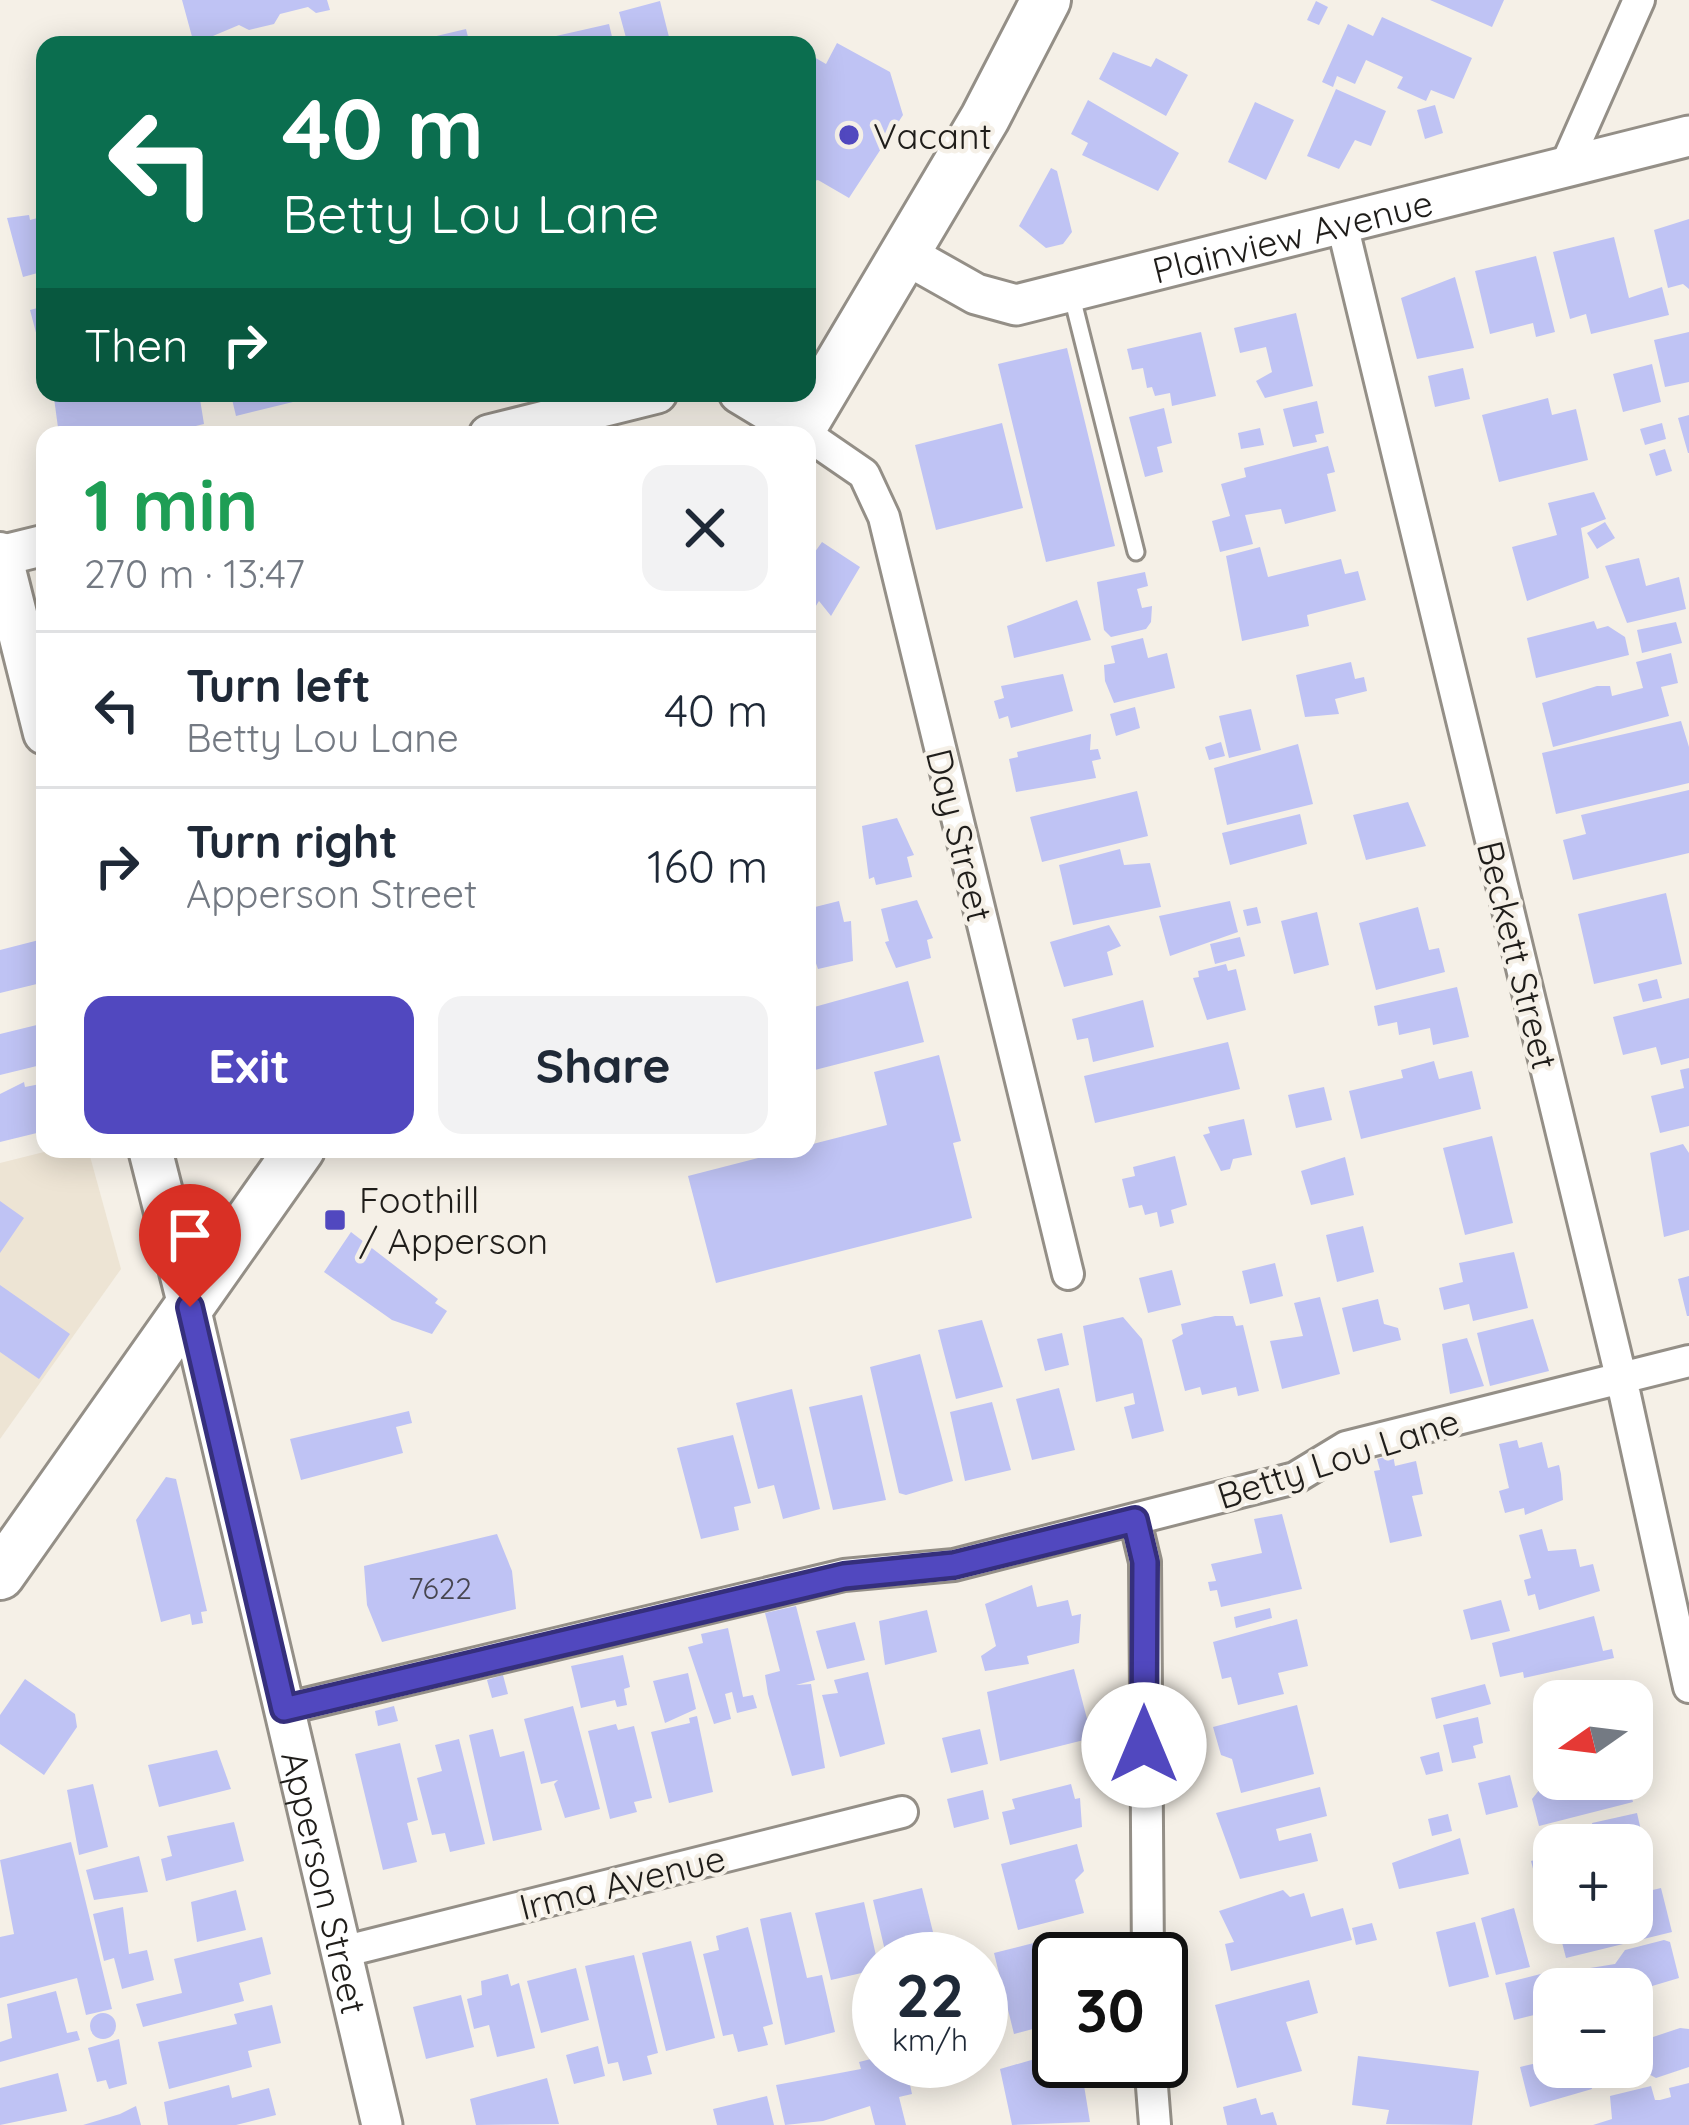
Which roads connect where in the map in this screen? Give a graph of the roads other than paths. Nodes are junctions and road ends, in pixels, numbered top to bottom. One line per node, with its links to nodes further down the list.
1 (1046, 0): 6 (main road)
2 (1639, 0): 4 (street)
3 (1689, 136): 4 (street, Plainview Avenue)
4 (1565, 167): 5 (street, Plainview Avenue)
5 (1342, 224): 7 (street, Plainview Avenue); 23 (street, Beckett Street)
6 (905, 254): 7 (street, Plainview Avenue); 12 (main road)
7 (1071, 292): 15 (lane)
8 (621, 402): 10 (street)
9 (753, 402): 11 (street)
10 (525, 426)
11 (789, 426)
12 (802, 426)
13 (816, 443): 20 (street, Day Street)
14 (36, 547): 16 (street)
15 (1136, 552)
16 (0, 555): 17 (main road)
17 (36, 697)
18 (152, 1158): 21 (main road, Apperson Street)
19 (294, 1158): 21 (main road)
20 (1067, 1274)
21 (190, 1307): 25 (main road); 27 (street, Apperson Street)
22 (1689, 1360): 23 (street, Betty Lou Lane)
23 (1621, 1378): 24 (street, Betty Lou Lane); 26 (street, Beckett Street)
24 (1135, 1520): 27 (street, Betty Lou Lane); 29 (street)
25 (0, 1575)
26 (1689, 1688)
27 (284, 1709): 30 (street, Apperson Street)
28 (902, 1812): 30 (street, Irma Avenue)
29 (1148, 1932)
30 (342, 1952): 32 (street, Apperson Street)
31 (1152, 2088): 33 (street)
32 (382, 2125)
33 (1155, 2125)

